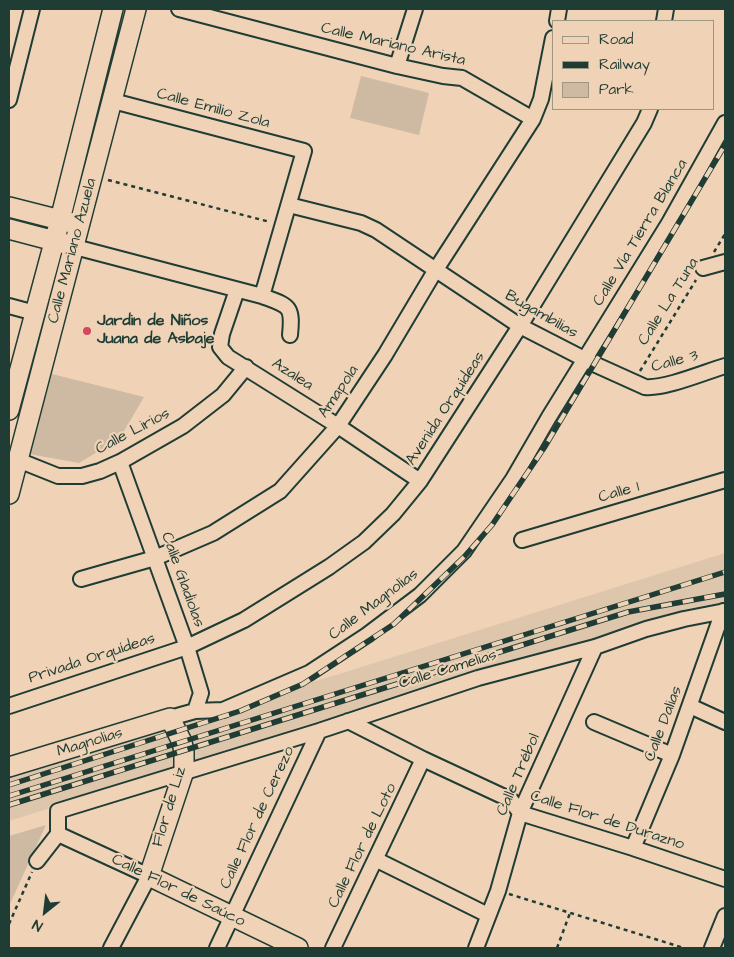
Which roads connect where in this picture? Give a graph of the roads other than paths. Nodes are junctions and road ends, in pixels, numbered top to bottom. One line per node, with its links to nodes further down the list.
1 (32, 9): 8 (street)
2 (113, 9): 17 (street, Calle Mariano Azuela)
3 (136, 9): 11 (street, Calle Mariano Azuela)
4 (179, 9): 6 (street, Calle Mariano Arista)
5 (415, 9): 9 (street)
6 (209, 12): 9 (street, Calle Mariano Arista)
7 (552, 43): 13 (street, Amapola)
8 (14, 57): 10 (street)
9 (397, 66): 13 (street, Calle Mariano Arista)
10 (9, 100)
11 (113, 101): 15 (street, Calle Emilio Zola); 18 (street, Calle Mariano Azuela)
12 (650, 110): 29 (street, Avenida Orquídeas)
13 (533, 120): 24 (street, Amapola)
14 (725, 123): 31 (street, Calle Vía Tierra Blanca)
15 (289, 205): 24 (street, Bugambilias); 26 (street)
16 (9, 207): 17 (street)
17 (60, 220): 18 (street); 20 (street, Calle Mariano Azuela)
18 (80, 225): 21 (street, Calle Mariano Azuela)
19 (9, 229): 20 (street)
20 (54, 241): 21 (street); 28 (street, Calle Mariano Azuela)
21 (75, 247): 25 (street); 38 (street, Calle Mariano Azuela)
22 (725, 262): 23 (street)
23 (703, 268)
24 (435, 271): 29 (street, Bugambilias); 37 (street, Amapola)
25 (237, 290): 26 (street); 33 (street, Azalea)
26 (262, 296): 30 (street)
27 (9, 306): 28 (street)
28 (35, 313): 35 (street, Calle Mariano Azuela)
29 (520, 326): 31 (street, Bugambilias); 41 (street, Avenida Orquídeas)
30 (290, 335)
31 (586, 360): 34 (street, Bugambilias); 51 (street, Calle Magnolias)
32 (725, 366): 34 (street, Calle 3)
33 (246, 368): 37 (street, Azalea); 39 (street, Calle Lirios)
34 (634, 382)
35 (12, 388): 36 (street, Calle Mariano Azuela)
36 (9, 410)
37 (338, 426): 41 (street, Azalea); 44 (street, Amapola)
38 (18, 460): 39 (street, Calle Lirios); 42 (street, Calle Mariano Azuela)
39 (120, 462): 44 (street, Calle Gladiolas)
40 (725, 480): 43 (street, Calle 1)
41 (420, 481): 47 (street, Avenida Orquídeas)
42 (9, 494)
43 (522, 540)
44 (155, 558): 45 (street, Amapola); 47 (street, Calle Gladiolas)
45 (81, 579)
46 (724, 611): 48 (street, Calle Camelias); 50 (street, Calle Dalias)
47 (187, 647): 49 (street, Privada Orquídeas); 51 (street, Calle Gladiolas)
48 (595, 647): 53 (street, Calle Camelias); 61 (street, Calle Trébol)
49 (9, 706)
50 (690, 706): 55 (street); 57 (street, Calle Dalias)
51 (195, 711): 52 (street, Calle Magnolias)
52 (170, 718): 59 (street, Magnolias); 60 (street, Flor de Liz)
53 (348, 721): 56 (street, Calle Camelias); 58 (street, Calle Flor de Durazno)
54 (594, 722): 57 (street)
55 (725, 722)
56 (318, 731): 60 (street, Calle Camelias); 69 (street, Calle Flor de Cerezo)
57 (672, 755): 63 (street, Calle Dalias)
58 (424, 759): 61 (street, Calle Flor de Durazno); 64 (street, Calle Flor de Loto)
59 (9, 767)
60 (184, 771): 62 (street, Calle Camelias); 66 (street, Flor de Liz)
61 (520, 812): 63 (street, Calle Flor de Durazno); 68 (street, Calle Trébol)
62 (58, 834): 65 (street); 66 (street, Calle Flor de Saúco)
63 (633, 848): 67 (street, Calle Flor de Durazno)
64 (377, 860): 68 (street); 74 (street, Calle Flor de Loto)
65 (37, 861)
66 (149, 876): 69 (street, Calle Flor de Saúco); 71 (street, Flor de Liz)
67 (725, 879)
68 (488, 915): 75 (street, Calle Trébol)
69 (232, 916): 72 (street, Calle Flor de Cerezo); 73 (street, Calle Flor de Saúco)
70 (725, 916): 76 (street)
71 (111, 948)
72 (217, 948)
73 (298, 948)
74 (333, 948)
75 (476, 948)
76 (712, 948)

